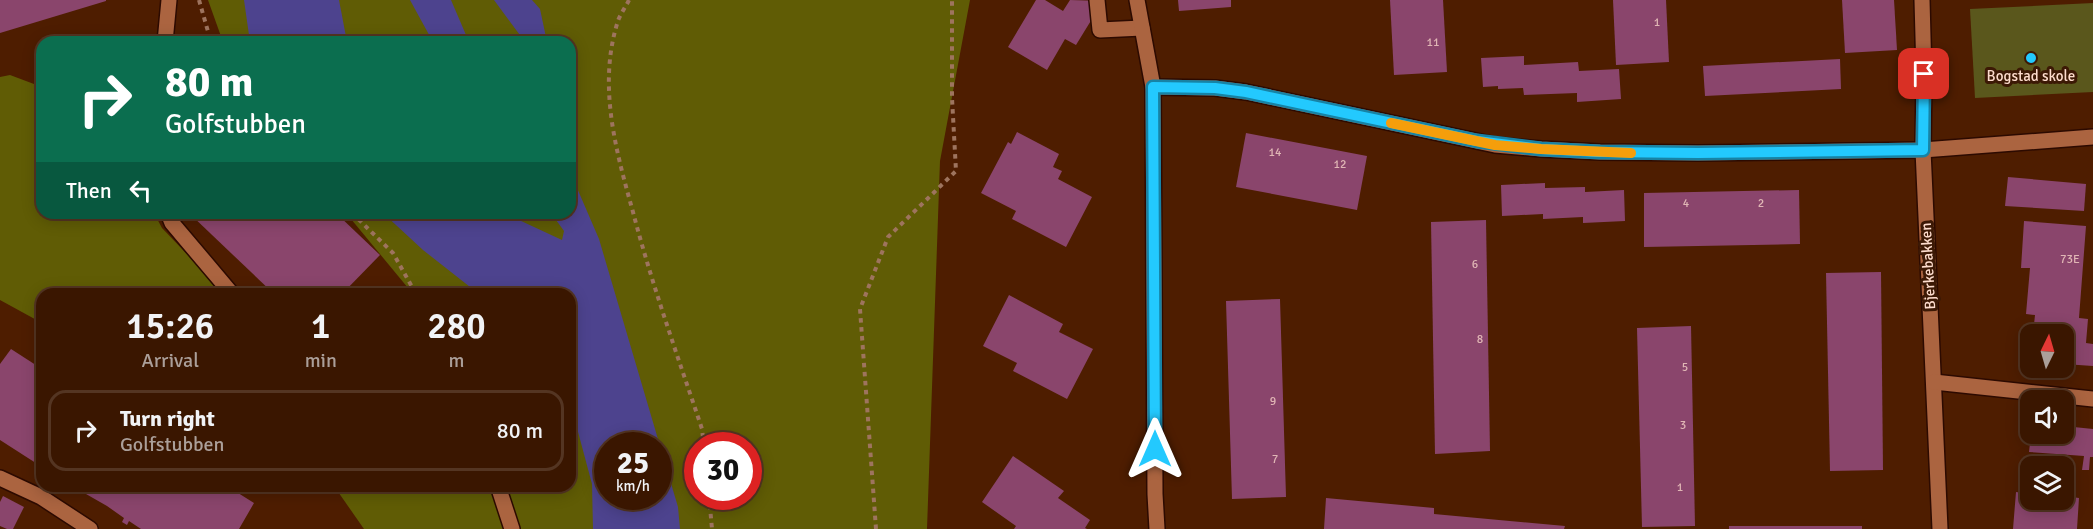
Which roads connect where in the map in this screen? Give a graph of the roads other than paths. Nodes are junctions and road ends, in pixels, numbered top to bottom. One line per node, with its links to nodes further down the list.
1 (169, 0): 6 (street)
2 (1098, 0): 5 (street)
3 (1137, 0): 5 (street)
4 (1922, 0): 9 (street, Bjerkebakken)
5 (1142, 28): 7 (street)
6 (166, 36)
7 (1153, 87): 9 (street); 18 (street)
8 (2093, 137): 9 (street)
9 (1923, 150): 12 (street, Bjerkebakken)
10 (170, 219): 11 (street)
11 (227, 288)
12 (1934, 382): 13 (street); 19 (street, Bjerkebakken)
13 (2093, 399)
14 (0, 478): 16 (street)
15 (500, 492): 17 (street)
16 (90, 529)
17 (512, 529)
18 (1157, 529)
19 (1940, 529)

